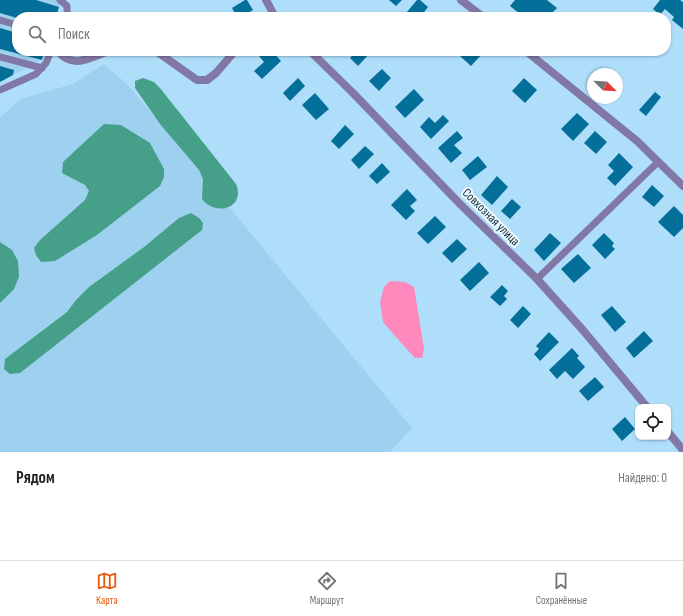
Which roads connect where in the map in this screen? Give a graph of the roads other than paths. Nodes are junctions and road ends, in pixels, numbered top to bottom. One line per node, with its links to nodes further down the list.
1 (60, 0): 4 (lane)
2 (266, 0): 5 (street)
3 (461, 0): 6 (street)
4 (68, 12)
5 (272, 12)
6 (477, 12)
7 (0, 20): 8 (lane)
8 (12, 24)
9 (49, 56): 17 (lane)
10 (61, 56): 11 (street)
11 (96, 56)
12 (163, 56): 13 (street)
13 (229, 56)
14 (315, 56): 21 (street, Совхозная улица)
15 (532, 56): 19 (street)
16 (0, 57): 17 (lane)
17 (42, 68): 18 (lane)
18 (0, 90)
19 (658, 162): 20 (street); 21 (lane)
20 (683, 186)
21 (537, 279): 22 (street, Совхозная улица)
22 (645, 404)
23 (671, 436): 24 (street)
24 (683, 450)

